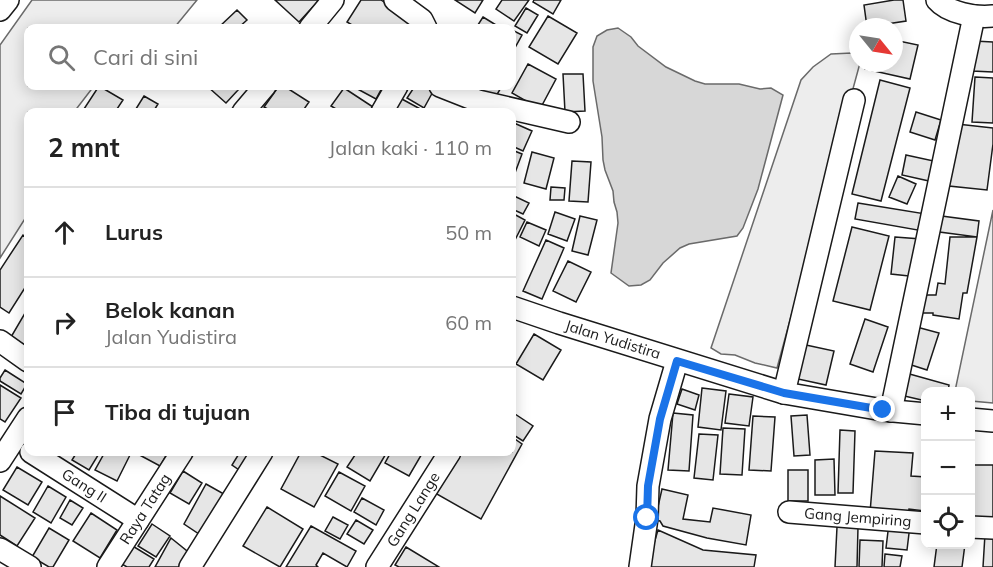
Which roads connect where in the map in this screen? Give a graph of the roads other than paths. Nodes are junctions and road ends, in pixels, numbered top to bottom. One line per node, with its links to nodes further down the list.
1 (8, 0): 5 (street)
2 (333, 0): 7 (street)
3 (395, 0): 8 (street)
4 (937, 0): 6 (street)
5 (0, 10)
6 (984, 16): 23 (street)
7 (313, 24)
8 (425, 24)
9 (262, 90): 13 (street)
10 (395, 90): 14 (street)
11 (450, 90): 15 (street)
12 (854, 100): 22 (street)
13 (246, 108)
14 (383, 108)
15 (508, 108)
16 (516, 110): 17 (street)
17 (569, 122)
18 (516, 308): 21 (street, Jalan Yudistira)
19 (0, 341): 20 (street)
20 (24, 358)
21 (677, 361): 22 (street, Jalan Yudistira); 43 (street)
22 (784, 393): 23 (street, Jalan Yudistira)
23 (891, 411): 24 (street, Jalan Yudistira)
24 (921, 414)
25 (975, 419): 26 (street)
26 (993, 421)
27 (24, 448): 32 (street)
28 (39, 456): 34 (street, Gang II)
29 (179, 456): 34 (street, Raya Tatag)
30 (259, 456): 41 (street)
31 (447, 456): 42 (street, Gang Lange)
32 (0, 461)
33 (789, 512): 35 (street, Gang Jempiring)
34 (138, 520): 40 (street, Raya Tatag)
35 (921, 523)
36 (975, 526): 37 (street)
37 (993, 528)
38 (0, 549): 39 (street)
39 (30, 567)
40 (108, 567)
41 (190, 567)
42 (377, 567)
43 (640, 567)

